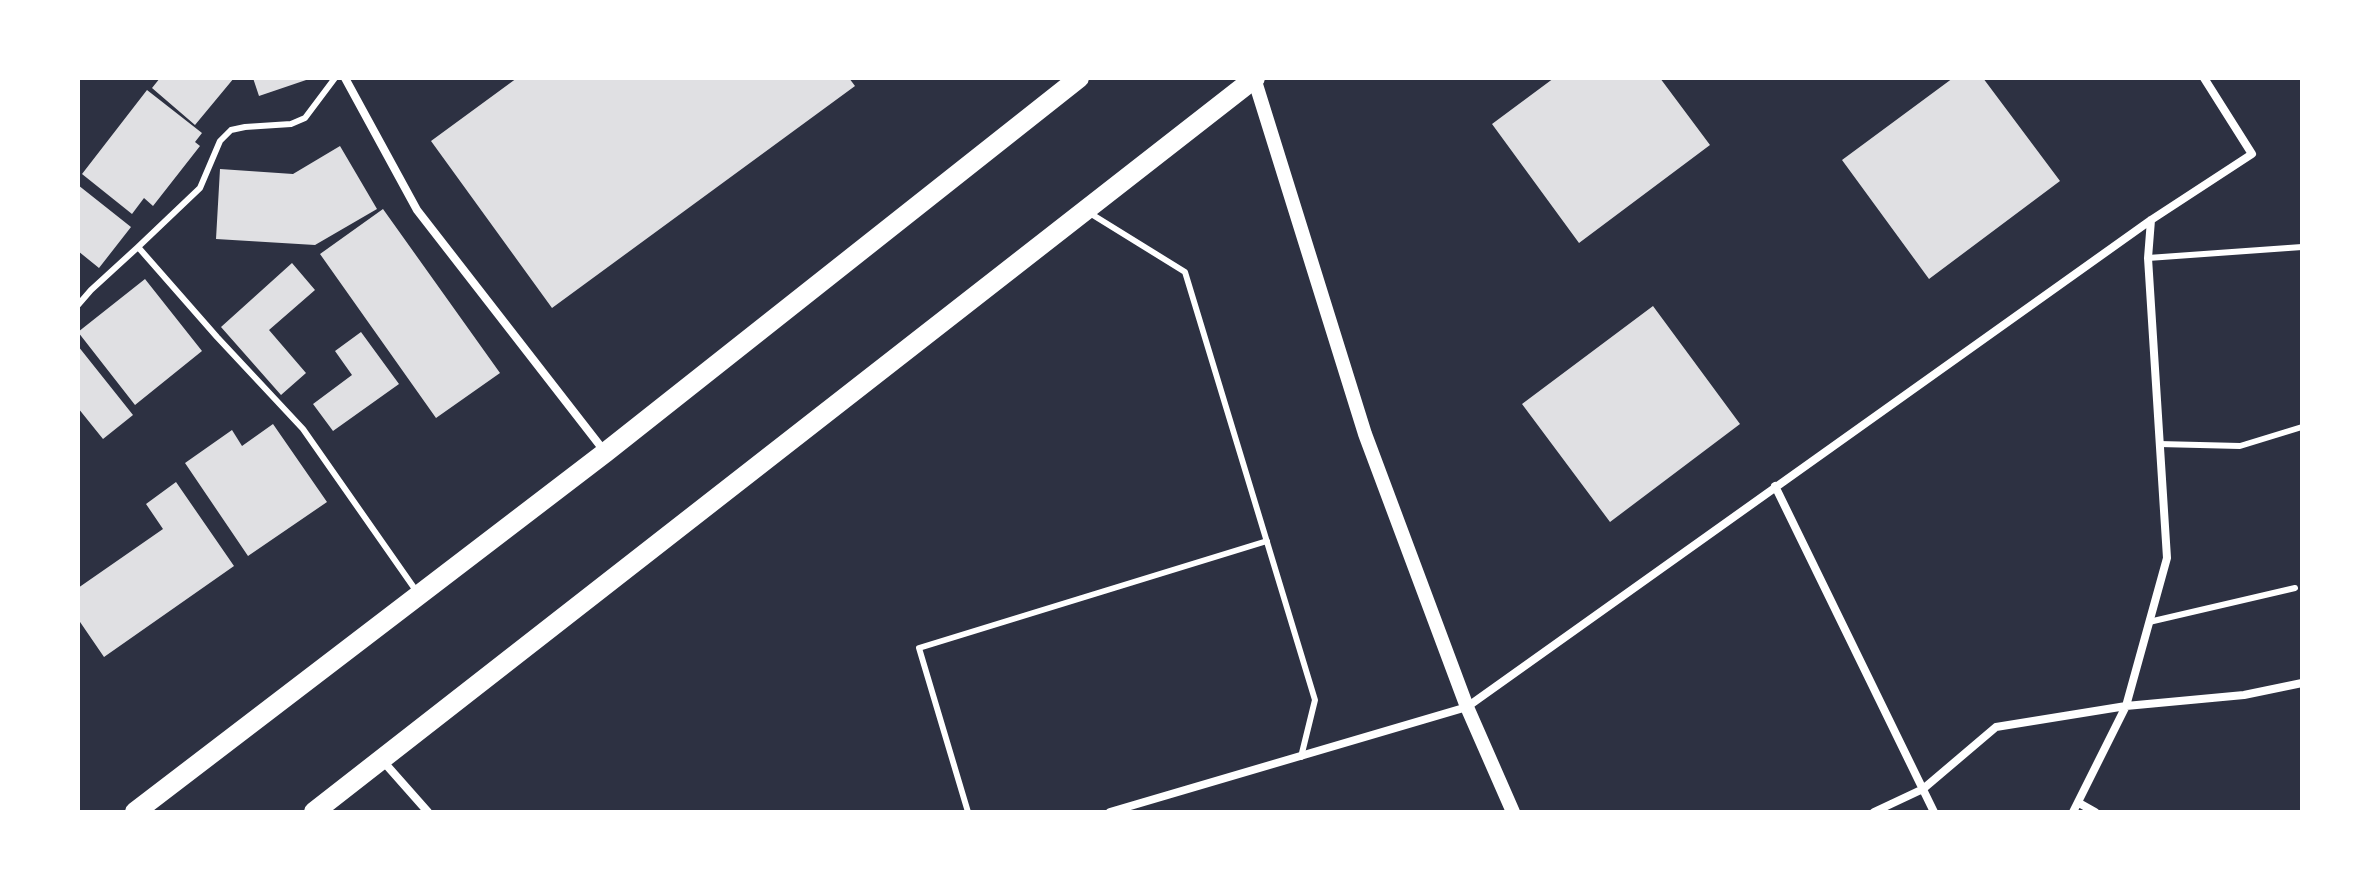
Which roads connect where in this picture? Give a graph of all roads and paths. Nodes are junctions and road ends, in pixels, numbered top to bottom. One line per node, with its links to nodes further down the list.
1 (335, 78): 8 (lane)
2 (345, 78): 14 (street)
3 (1079, 78): 14 (main road)
4 (1254, 78): 6 (main road); 22 (street)
5 (2204, 78): 7 (street)
6 (1085, 210): 16 (lane); 24 (main road)
7 (2151, 220): 10 (street); 15 (street)
8 (138, 247): 11 (lane); 18 (lane)
9 (2302, 247): 10 (lane)
10 (2148, 258): 13 (street)
11 (78, 305)
12 (2302, 427): 13 (lane)
13 (2159, 444): 19 (street)
14 (606, 452): 18 (main road)
15 (1775, 486): 22 (street); 25 (street)
16 (1267, 541): 23 (lane); 30 (lane)
17 (2295, 588): 19 (lane)
18 (419, 595): 27 (main road)
19 (2149, 622): 21 (street)
20 (2302, 683): 21 (street)
21 (2126, 706): 25 (street); 26 (street)
22 (1467, 707): 23 (street); 32 (street)
23 (1301, 757): 31 (street)
24 (381, 760): 28 (main road); 29 (street)
25 (1923, 789): 33 (street); 34 (street)
26 (2079, 803): 35 (street); 36 (street)
27 (135, 812)
28 (314, 812)
29 (428, 812)
30 (968, 812)
31 (1110, 812)
32 (1513, 812)
33 (1874, 812)
34 (1934, 812)
35 (2073, 812)
36 (2095, 812)

